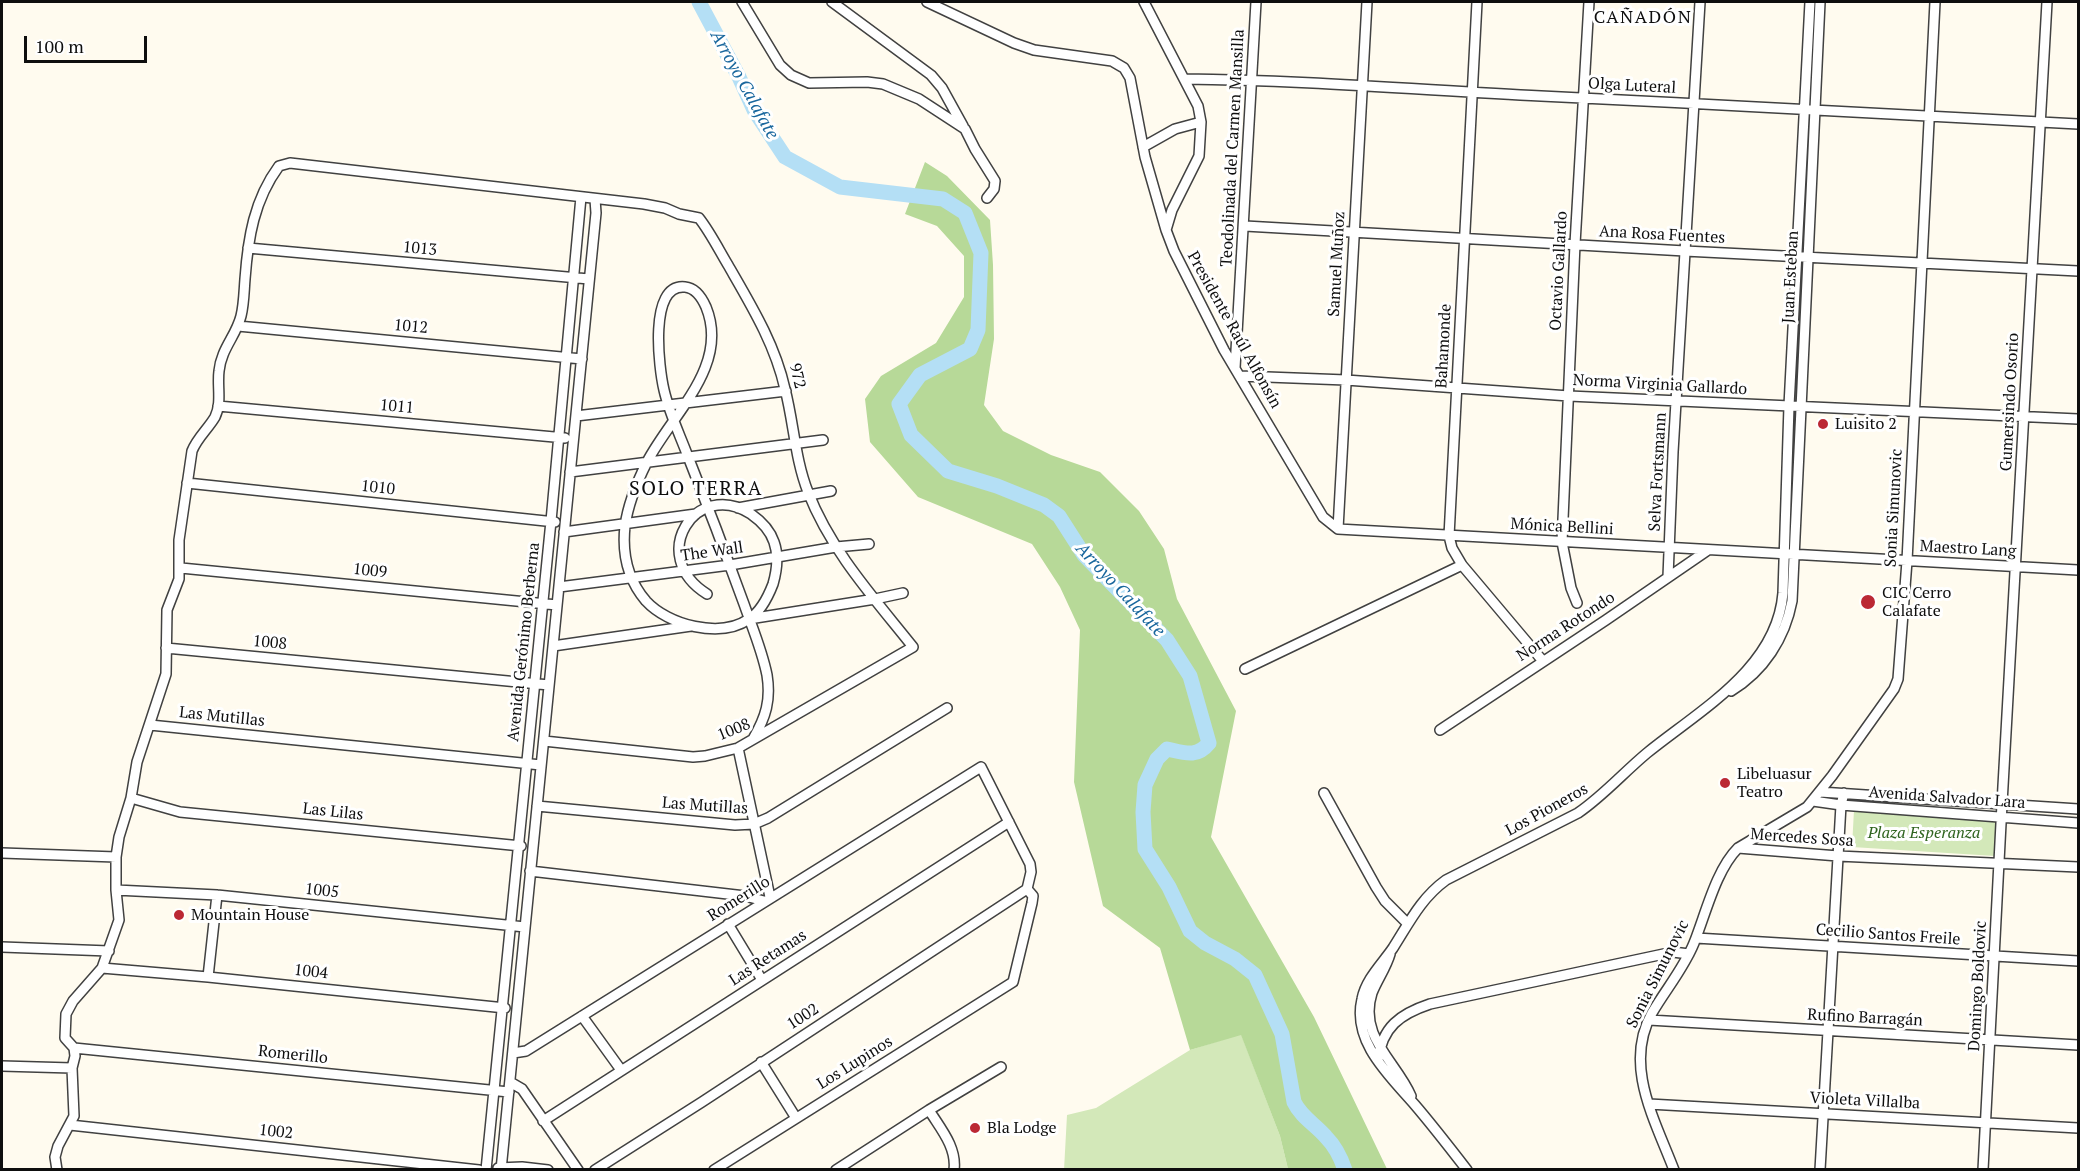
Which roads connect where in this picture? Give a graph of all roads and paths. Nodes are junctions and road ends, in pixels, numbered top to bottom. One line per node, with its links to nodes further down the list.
1 (742, 2): 25 (street)
2 (832, 2): 25 (street)
3 (927, 2): 26 (street, Presidente Raúl Alfonsín)
4 (1144, 2): 14 (street)
5 (1256, 2): 15 (street, Teodolinada del Carmen Mansilla)
6 (1367, 2): 16 (street, Samuel Muñoz)
7 (1477, 2): 17 (street, Bahamonde)
8 (1589, 2): 18 (street, Octavio Gallardo)
9 (1700, 2): 19 (street, Selva Fortsmann)
10 (1810, 2): 20 (street, Juan Esteban)
11 (1820, 2): 20 (street, Juan Esteban)
12 (1935, 2): 21 (street, Sonia Simunovic)
13 (2047, 2): 23 (street, Gumersindo Osorio)
14 (1184, 79): 15 (street, Olga Luteral); 22 (street)
15 (1252, 80): 16 (street, Olga Luteral); 30 (street, Teodolinada del Carmen Mansilla)
16 (1361, 85): 17 (street, Olga Luteral); 32 (street, Samuel Muñoz)
17 (1472, 93): 18 (street, Olga Luteral); 33 (street, Bahamonde)
18 (1584, 98): 19 (street, Olga Luteral); 34 (street, Octavio Gallardo)
19 (1693, 104): 20 (street, Olga Luteral); 36 (street, Selva Fortsmann)
20 (1810, 110): 21 (street, Olga Luteral); 37 (street, Juan Esteban)
21 (1929, 115): 23 (street, Olga Luteral); 38 (street, Sonia Simunovic)
22 (1202, 122): 26 (street); 31 (street)
23 (2040, 122): 24 (street, Olga Luteral); 39 (street, Gumersindo Osorio)
24 (2079, 124)
25 (965, 129): 29 (street)
26 (1143, 147): 31 (street, Presidente Raúl Alfonsín)
27 (581, 197): 28 (street, 972); 35 (street, 972); 41 (street, Avenida Gerónimo Berberna)
28 (595, 198): 42 (street, Avenida Gerónimo Berberna); 49 (street, 972)
29 (987, 198)
30 (1245, 225): 32 (street, Ana Rosa Fuentes); 46 (street, Teodolinada del Carmen Mansilla)
31 (1166, 230): 46 (street, Presidente Raúl Alfonsín)
32 (1354, 232): 33 (street, Ana Rosa Fuentes); 47 (street, Samuel Muñoz)
33 (1465, 238): 34 (street, Ana Rosa Fuentes); 48 (street, Bahamonde)
34 (1575, 244): 36 (street, Ana Rosa Fuentes); 50 (street, Octavio Gallardo)
35 (248, 248): 41 (street, 1013); 43 (street)
36 (1685, 251): 37 (street, Ana Rosa Fuentes); 51 (street, Selva Fortsmann)
37 (1802, 257): 38 (street, Ana Rosa Fuentes); 55 (street, Juan Esteban); 56 (street, Juan Esteban)
38 (1922, 262): 39 (street, Ana Rosa Fuentes); 57 (street, Sonia Simunovic)
39 (2032, 268): 40 (street, Ana Rosa Fuentes); 58 (street, Gumersindo Osorio)
40 (2079, 271)
41 (574, 278): 42 (street, 1013); 44 (street, Avenida Gerónimo Berberna)
42 (589, 279): 45 (street, Avenida Gerónimo Berberna)
43 (238, 326): 44 (street, 1012); 54 (street)
44 (567, 357): 45 (street, 1012); 62 (street, Avenida Gerónimo Berberna)
45 (582, 359): 59 (street, Avenida Gerónimo Berberna)
46 (1238, 372): 47 (street, Norma Virginia Gallardo); 78 (street, Presidente Raúl Alfonsín)
47 (1346, 380): 48 (street, Norma Virginia Gallardo); 78 (street, Samuel Muñoz)
48 (1457, 387): 50 (street, Norma Virginia Gallardo); 79 (street, Bahamonde)
49 (786, 391): 52 (street); 65 (street, 972)
50 (1569, 396): 51 (street, Norma Virginia Gallardo); 80 (street, Octavio Gallardo)
51 (1677, 401): 55 (street, Norma Virginia Gallardo); 83 (street, Selva Fortsmann)
52 (685, 403): 53 (street); 53 (street); 60 (street)
53 (669, 405): 59 (street); 60 (street)
54 (218, 406): 62 (street, 1011); 69 (street)
55 (1789, 406): 56 (street, Norma Virginia Gallardo); 85 (street, Juan Esteban)
56 (1800, 406): 57 (street, Norma Virginia Gallardo); 86 (street, Juan Esteban)
57 (1914, 411): 58 (street, Norma Virginia Gallardo); 88 (street, Sonia Simunovic)
58 (2025, 416): 61 (street, Norma Virginia Gallardo); 91 (street, Gumersindo Osorio)
59 (576, 417): 63 (street, Avenida Gerónimo Berberna)
60 (674, 419): 66 (street); 67 (street)
61 (2079, 419)
62 (559, 438): 63 (street, 1011); 75 (street, Avenida Gerónimo Berberna)
63 (574, 439): 68 (street, Avenida Gerónimo Berberna)
64 (823, 440): 65 (street)
65 (794, 443): 66 (street); 71 (street, 972)
66 (689, 458): 67 (street); 72 (street)
67 (647, 463): 68 (street); 76 (street)
68 (570, 472): 77 (street, Avenida Gerónimo Berberna)
69 (187, 483): 75 (street, 1010); 92 (street)
70 (831, 491): 71 (street)
71 (809, 495): 73 (street); 82 (street, 972)
72 (708, 507): 73 (street); 74 (street); 89 (street)
73 (736, 508): 87 (street)
74 (696, 514): 76 (street, 1010); 94 (street)
75 (551, 521): 77 (street, 1010); 102 (street, Avenida Gerónimo Berberna)
76 (625, 524): 77 (street, 1010); 96 (street)
77 (565, 528): 97 (street, Avenida Gerónimo Berberna)
78 (1338, 529): 79 (street, Mónica Bellini)
79 (1449, 536): 80 (street, Mónica Bellini); 90 (street, Bahamonde)
80 (1562, 542): 83 (street, Mónica Bellini); 101 (street, Octavio Gallardo)
81 (870, 544): 82 (street, The Wall)
82 (836, 547): 87 (street, The Wall); 100 (street, 972)
83 (1670, 548): 84 (street, Mónica Bellini); 95 (street, Selva Fortsmann)
84 (1708, 550): 85 (street, Mónica Bellini); 95 (street, Norma Rotondo)
85 (1785, 554): 86 (street, Maestro Lang); 113 (street, Los Pioneros)
86 (1796, 554): 88 (street, Maestro Lang); 113 (street, Los Pioneros)
87 (777, 558): 89 (street, The Wall); 104 (street)
88 (1907, 561): 91 (street, Maestro Lang); 122 (street, Sonia Simunovic)
89 (730, 565): 94 (street, The Wall); 104 (street)
90 (1462, 565): 109 (street, Bahamonde); 110 (street)
91 (2016, 567): 93 (street, Maestro Lang); 127 (street, Gumersindo Osorio)
92 (180, 568): 102 (street, 1009); 108 (street)
93 (2079, 570)
94 (684, 571): 96 (street, The Wall); 99 (street)
95 (1668, 577): 109 (street, Norma Rotondo)
96 (632, 578): 97 (street, The Wall); 105 (street)
97 (559, 587): 103 (street, Avenida Gerónimo Berberna)
98 (903, 593): 100 (street)
99 (707, 594)
100 (875, 599): 104 (street); 107 (street, 972)
101 (1577, 603)
102 (543, 604): 103 (street, 1009); 111 (street, Avenida Gerónimo Berberna)
103 (557, 605): 106 (street, Avenida Gerónimo Berberna)
104 (749, 619): 105 (street); 118 (street)
105 (696, 626): 106 (street)
106 (553, 646): 112 (street, Avenida Gerónimo Berberna)
107 (913, 647): 118 (street, 1008)
108 (166, 648): 111 (street, 1008); 115 (street)
109 (1542, 660): 116 (street, Norma Rotondo)
110 (1245, 669)
111 (534, 683): 112 (street, 1008); 120 (street, Avenida Gerónimo Berberna)
112 (549, 684): 117 (street, Avenida Gerónimo Berberna)
113 (1721, 696): 148 (street, Los Pioneros)
114 (946, 708): 134 (street, Las Mutillas)
115 (150, 725): 120 (street, Las Mutillas); 125 (street)
116 (1440, 730)
117 (544, 741): 119 (street, 1008); 121 (street, Avenida Gerónimo Berberna)
118 (752, 741): 119 (street, 1008)
119 (738, 748): 134 (street)
120 (526, 763): 121 (street, Las Mutillas); 135 (street, Avenida Gerónimo Berberna)
121 (541, 765): 129 (street, Avenida Gerónimo Berberna)
122 (1820, 792): 124 (street, Avenida Salvador Lara); 126 (street, Sonia Simunovic)
123 (1324, 793): 148 (street)
124 (1844, 793): 127 (street, Avenida Salvador Lara); 128 (street)
125 (132, 798): 135 (street, Las Lilas); 140 (street)
126 (1813, 801): 128 (street, Avenida Salvador Lara); 137 (street, Sonia Simunovic)
127 (2002, 804): 130 (street, Avenida Salvador Lara); 131 (street, Domingo Boldovic)
128 (1841, 805): 131 (street, Avenida Salvador Lara); 139 (street)
129 (537, 806): 134 (street, Las Mutillas); 136 (street, Avenida Gerónimo Berberna)
130 (2079, 809)
131 (2002, 817): 133 (street, Avenida Salvador Lara); 141 (street, Domingo Boldovic)
132 (1009, 822): 144 (street); 147 (street, Romerillo); 162 (street, Las Retamas)
133 (2079, 823)
134 (754, 824): 147 (street)
135 (518, 846): 136 (street, Las Lilas); 150 (street, Avenida Gerónimo Berberna)
136 (532, 847): 143 (street, Avenida Gerónimo Berberna)
137 (1738, 848): 139 (street, Mercedes Sosa); 152 (street, Sonia Simunovic)
138 (2, 853): 140 (street)
139 (1838, 856): 141 (street, Mercedes Sosa); 153 (street)
140 (116, 857): 145 (street)
141 (2000, 863): 142 (street, Mercedes Sosa); 158 (street, Domingo Boldovic)
142 (2079, 867)
143 (531, 871): 147 (street); 151 (street, Avenida Gerónimo Berberna)
144 (1027, 889): 174 (street, 1002); 185 (street, Los Lupinos)
145 (116, 890): 146 (street, 1005); 156 (street)
146 (217, 895): 150 (street, 1005); 161 (street)
147 (767, 899): 149 (street, Romerillo)
148 (1407, 923): 155 (street, Los Pioneros)
149 (728, 924): 162 (street); 165 (street, Romerillo)
150 (510, 925): 151 (street, 1005); 163 (street, Avenida Gerónimo Berberna)
151 (525, 927): 164 (street, Avenida Gerónimo Berberna)
152 (1696, 938): 153 (street, Cecilio Santos Freile); 157 (street, Sonia Simunovic)
153 (1834, 946): 158 (street, Cecilio Santos Freile); 167 (street)
154 (2, 947): 156 (street)
155 (1392, 949): 171 (street, Los Pioneros); 173 (street, Los Pioneros)
156 (109, 951): 160 (street)
157 (1689, 954): 166 (street, Sonia Simunovic); 171 (street)
158 (1995, 957): 159 (street, Cecilio Santos Freile); 168 (street, Domingo Boldovic)
159 (2079, 961)
160 (102, 968): 161 (street, 1004); 170 (street)
161 (208, 977): 163 (street, 1004)
162 (762, 980): 178 (street, Las Retamas)
163 (502, 1007): 164 (street, 1004); 180 (street, Avenida Gerónimo Berberna)
164 (517, 1009): 172 (street, Avenida Gerónimo Berberna)
165 (582, 1016): 172 (street, Romerillo); 178 (street)
166 (1649, 1020): 167 (street, Rufino Barragán); 182 (street, Sonia Simunovic)
167 (1829, 1031): 168 (street, Rufino Barragán); 184 (street)
168 (1991, 1040): 169 (street, Rufino Barragán); 187 (street, Domingo Boldovic)
169 (2079, 1045)
170 (74, 1048): 177 (street); 180 (street, Romerillo)
171 (1379, 1048): 173 (street); 181 (street, Los Pioneros)
172 (513, 1053): 179 (street, Avenida Gerónimo Berberna)
173 (1377, 1060): 181 (street, Los Pioneros)
174 (761, 1062): 185 (street); 197 (street, 1002)
175 (2, 1066): 177 (street)
176 (1001, 1067): 183 (street)
177 (72, 1068): 188 (street)
178 (621, 1070): 186 (street, Las Retamas)
179 (509, 1087): 180 (street, Romerillo); 186 (street); 190 (street, Avenida Gerónimo Berberna)
180 (494, 1090): 194 (street, Avenida Gerónimo Berberna)
181 (1414, 1104): 191 (street, Los Pioneros)
182 (1649, 1104): 184 (street, Violeta Villalba); 201 (street, Sonia Simunovic)
183 (928, 1110): 199 (street); 200 (street)
184 (1823, 1114): 187 (street, Violeta Villalba); 202 (street)
185 (796, 1118): 198 (street, Los Lupinos)
186 (543, 1120): 196 (street)
187 (1986, 1122): 189 (street, Violeta Villalba); 203 (street, Domingo Boldovic)
188 (70, 1125): 192 (street); 193 (street, 1002)
189 (2079, 1128)
190 (501, 1168): 194 (street); 195 (street)
191 (1467, 1169)
192 (57, 1170)
193 (479, 1170)
194 (488, 1170)
195 (548, 1170)
196 (578, 1170)
197 (595, 1170)
198 (714, 1170)
199 (836, 1170)
200 (954, 1170)
201 (1674, 1170)
202 (1820, 1170)
203 (1983, 1170)

